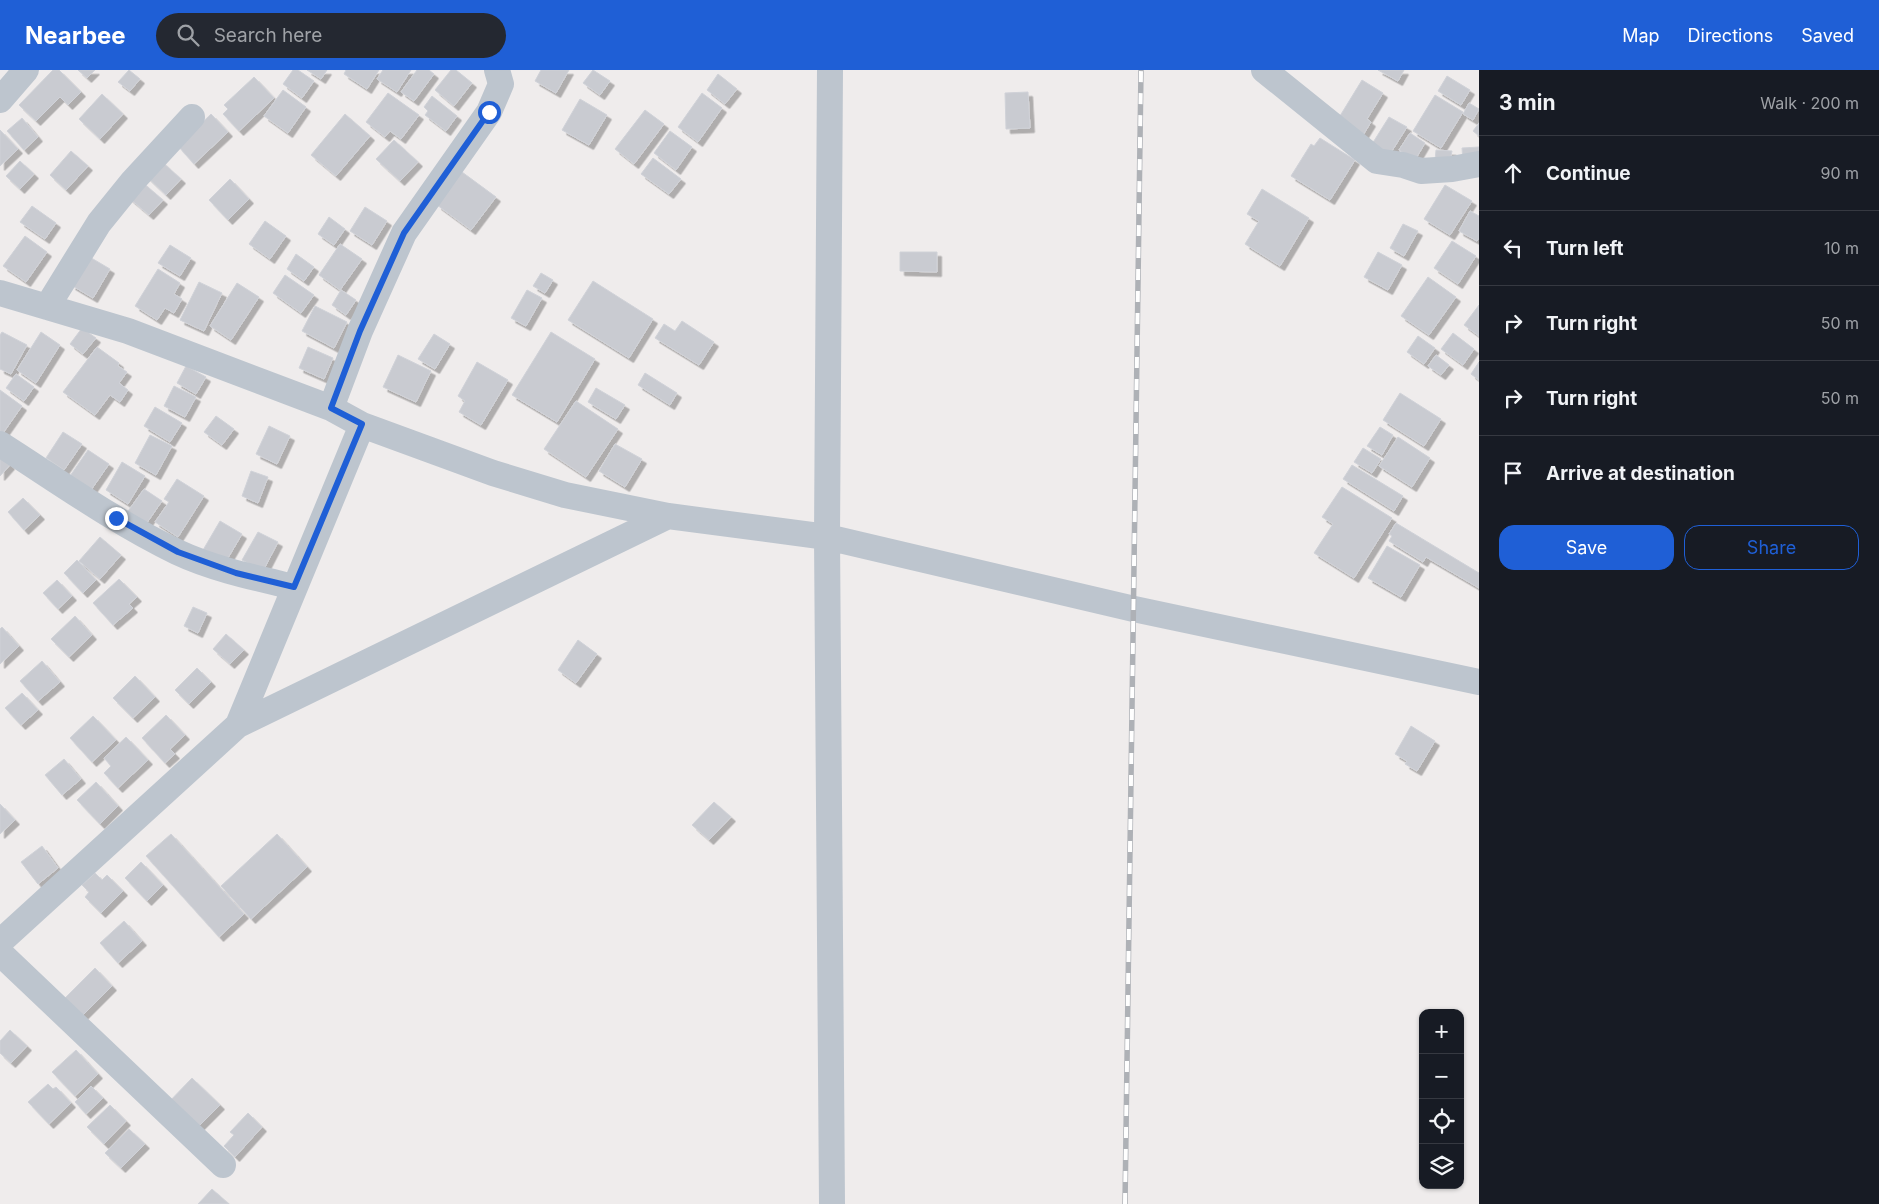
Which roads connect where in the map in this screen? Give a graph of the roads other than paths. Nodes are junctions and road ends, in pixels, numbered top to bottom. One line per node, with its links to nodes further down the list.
1 (26, 70): 5 (street)
2 (497, 70): 10 (street)
3 (830, 70): 14 (street)
4 (1264, 70): 7 (street)
5 (0, 100)
6 (192, 117): 9 (street)
7 (1479, 164)
8 (2, 299): 9 (street)
9 (47, 307): 10 (street)
10 (331, 408): 11 (street)
11 (362, 424): 13 (street); 15 (street)
12 (0, 444): 15 (street)
13 (668, 516): 14 (street); 17 (street)
14 (828, 537): 16 (street); 21 (street)
15 (294, 587): 17 (street)
16 (1479, 682)
17 (238, 725): 18 (street)
18 (0, 942)
19 (0, 954): 20 (street)
20 (223, 1165)
21 (832, 1204)

